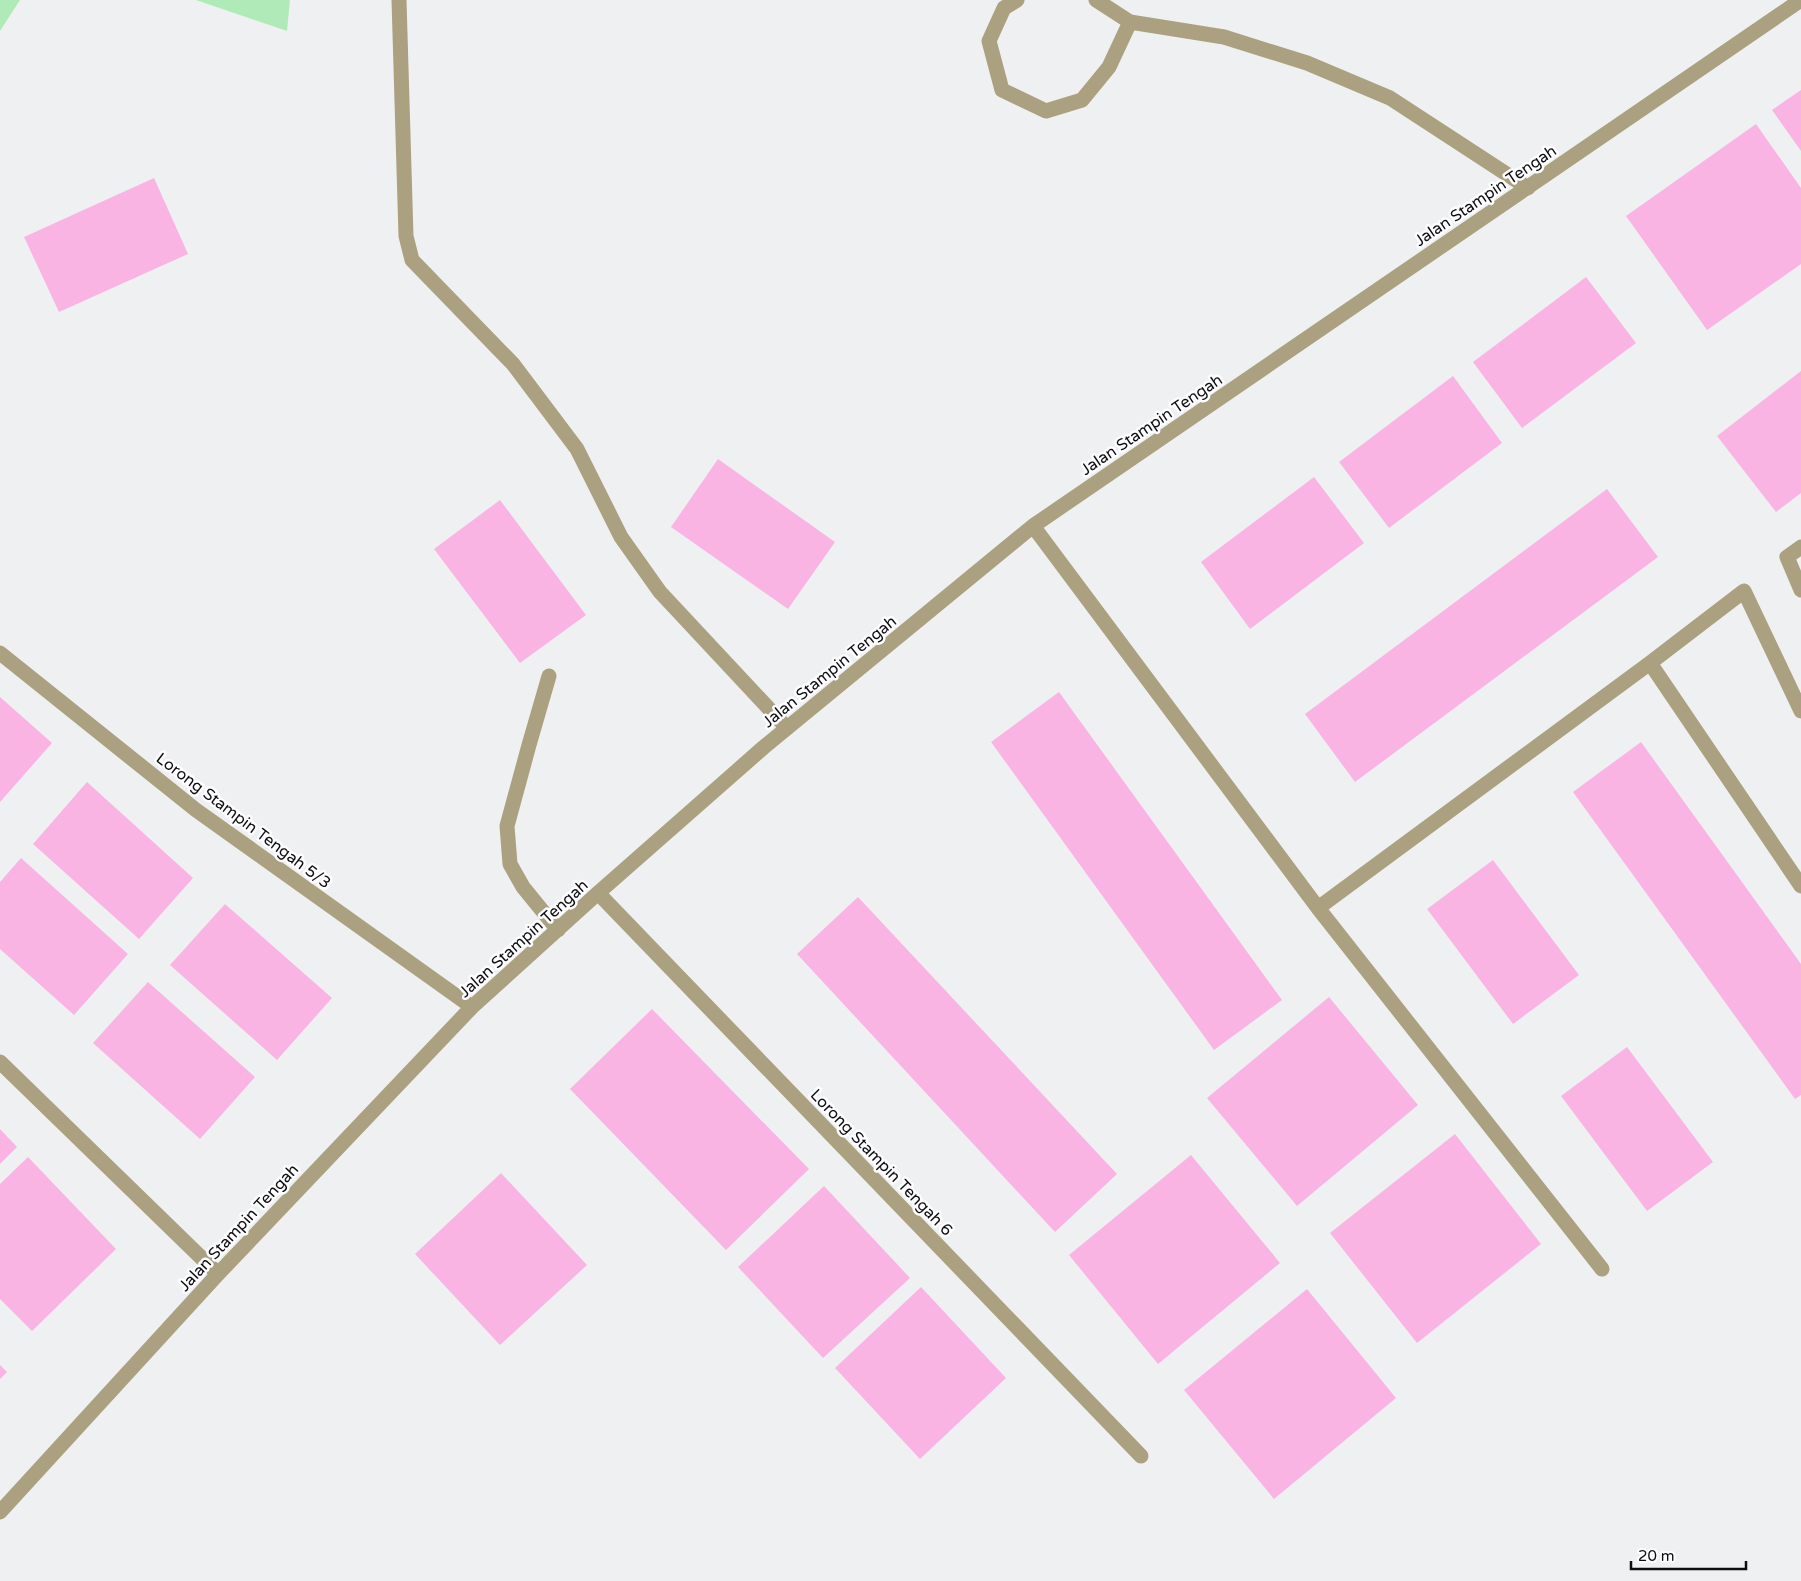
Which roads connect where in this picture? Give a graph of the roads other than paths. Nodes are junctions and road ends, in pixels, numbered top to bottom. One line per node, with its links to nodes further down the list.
1 (399, 0): 14 (street)
2 (1018, 0): 5 (street)
3 (1096, 0): 5 (street)
4 (1801, 0): 6 (street, Jalan Stampin Tengah)
5 (1130, 22): 6 (street)
6 (1528, 188): 7 (street, Jalan Stampin Tengah)
7 (1033, 526): 14 (street, Jalan Stampin Tengah); 17 (street)
8 (1801, 547): 9 (street)
9 (1801, 590)
10 (0, 653): 19 (street, Lorong Stampin Tengah 5/3)
11 (1650, 662): 13 (street); 15 (street); 17 (street)
12 (549, 676): 18 (street)
13 (1801, 711)
14 (787, 728): 16 (street, Jalan Stampin Tengah)
15 (1801, 886)
16 (598, 893): 18 (street, Jalan Stampin Tengah); 23 (street, Lorong Stampin Tengah 6)
17 (1318, 908): 21 (street)
18 (558, 930): 19 (street, Jalan Stampin Tengah)
19 (472, 1007): 22 (street, Jalan Stampin Tengah)
20 (0, 1062): 22 (street)
21 (1602, 1269)
22 (218, 1274): 24 (street, Jalan Stampin Tengah)
23 (1141, 1456)
24 (0, 1512)

